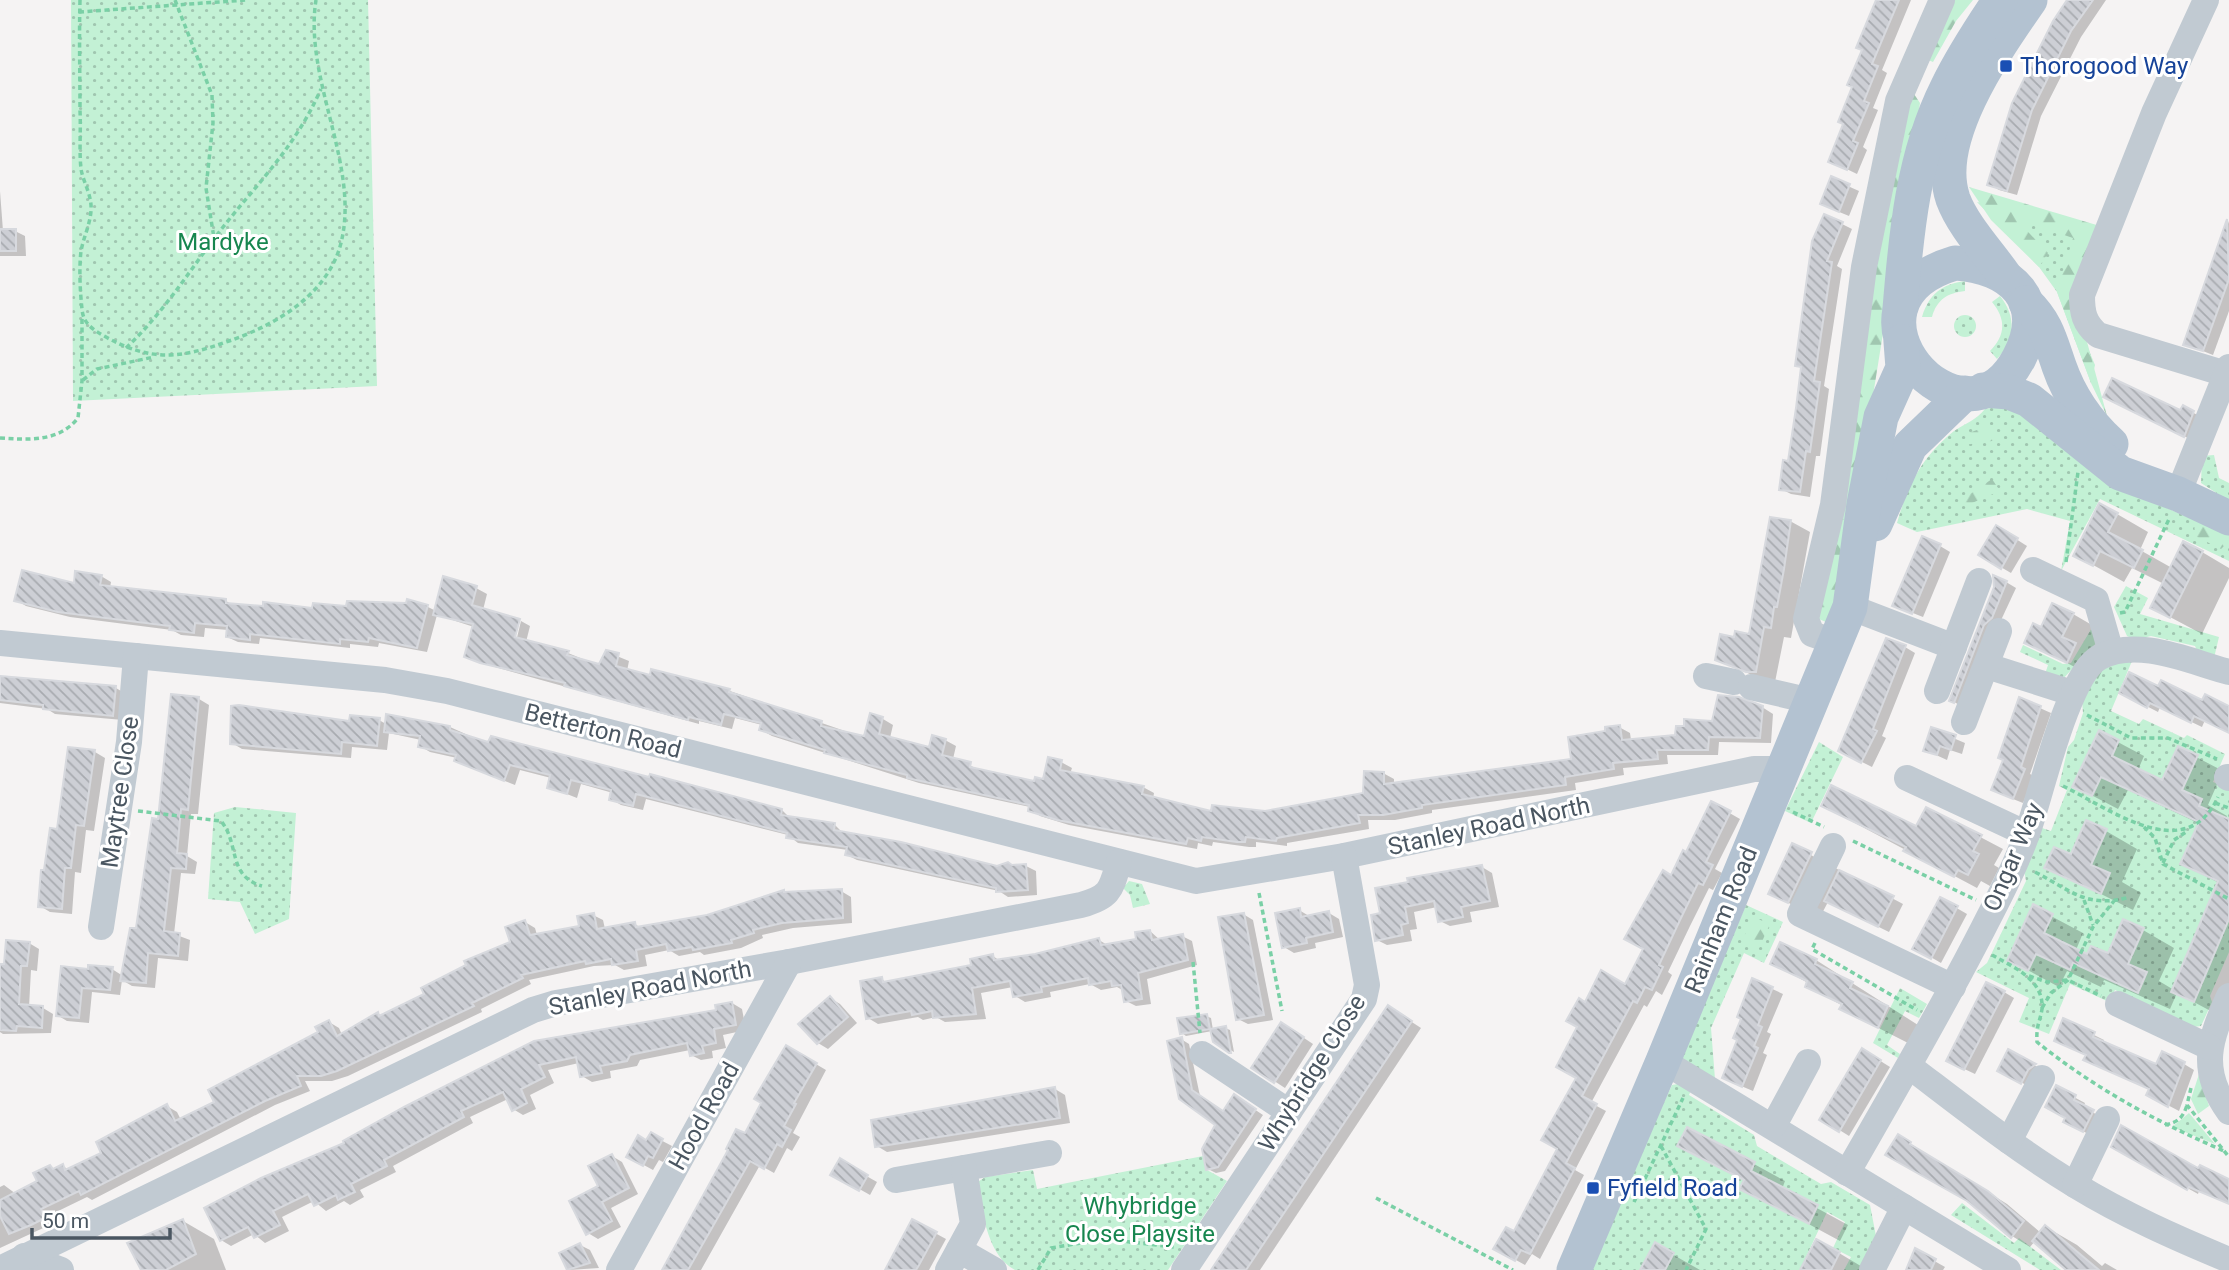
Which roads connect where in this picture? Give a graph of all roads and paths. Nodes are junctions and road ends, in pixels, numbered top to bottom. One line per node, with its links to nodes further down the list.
1 (80, 0): 9 (path)
2 (246, 0): 8 (path)
3 (316, 0): 10 (path)
4 (1942, 0): 33 (street)
5 (2000, 0): 15 (main road, Rainham Road)
6 (2030, 0): 12 (main road)
7 (2206, 0): 18 (street)
8 (176, 2): 9 (path); 11 (path)
9 (79, 12): 14 (path)
10 (321, 89): 11 (path); 17 (path)
11 (214, 239): 16 (path)
12 (2004, 275): 13 (main road); 15 (main road)
13 (2026, 303): 20 (main road); 24 (main road)
14 (82, 311): 16 (path); 19 (path)
15 (1900, 329): 20 (main road); 26 (main road, Rainham Road)
16 (126, 348): 17 (path)
17 (160, 356): 19 (path)
18 (2228, 370): 21 (street)
19 (82, 381): 22 (path)
20 (1974, 392): 24 (main road); 26 (main road, Rainham Road)
21 (2222, 405): 24 (street)
22 (0, 438)
23 (2080, 463): 29 (path)
24 (2174, 506): 25 (main road); 31 (path)
25 (2229, 518)
26 (1857, 565): 30 (main road, Rainham Road)
27 (2033, 570): 29 (street)
28 (1979, 581): 35 (street)
29 (2063, 584): 31 (street)
30 (1850, 607): 33 (main road, Rainham Road); 35 (street)
31 (2101, 617): 36 (street)
32 (1999, 631): 38 (street)
33 (1835, 642): 42 (main road, Rainham Road)
34 (0, 643): 37 (street, Betterton Road)
35 (1954, 647): 41 (street)
36 (2111, 652): 39 (street); 43 (street, Ongar Way)
37 (136, 656): 51 (street, Maytree Close); 58 (street, Betterton Road)
38 (1987, 666): 43 (street); 44 (street)
39 (2229, 672)
40 (1706, 676): 42 (street)
41 (1937, 691)
42 (1811, 701): 48 (main road, Rainham Road)
43 (2079, 704): 45 (street, Ongar Way); 47 (path)
44 (1964, 722)
45 (2046, 777): 52 (path); 54 (street, Ongar Way)
46 (1907, 778): 54 (street)
47 (2228, 778): 49 (path)
48 (1775, 784): 55 (path); 56 (street, Stanley Road North); 86 (main road, Rainham Road)
49 (2215, 803): 50 (path); 53 (path)
50 (2229, 808)
51 (119, 809): 62 (path); 69 (street, Maytree Close)
52 (2143, 826): 53 (path); 59 (path)
53 (2188, 830): 59 (path)
54 (2027, 834): 57 (street, Ongar Way)
55 (1836, 838): 67 (path); 68 (street)
56 (1345, 856): 60 (street, Stanley Road North); 89 (street, Whybridge Close)
57 (2015, 861): 63 (path); 67 (street, Ongar Way)
58 (1119, 862): 61 (street, Betterton Road); 72 (street, Stanley Road North)
59 (2163, 864): 65 (path)
60 (1255, 871): 61 (street, Stanley Road North); 80 (path)
61 (1196, 881)
62 (262, 886)
63 (2082, 897): 66 (path); 70 (path)
64 (2130, 897): 66 (path)
65 (2229, 899)
66 (2115, 901): 70 (path)
67 (1993, 908): 71 (street, Ongar Way)
68 (1824, 926): 76 (street); 81 (path)
69 (101, 927)
70 (2093, 927): 75 (path)
71 (1974, 946): 74 (path); 76 (street, Ongar Way)
72 (789, 962): 105 (street, Stanley Road North); 112 (street, Hood Road)
73 (1192, 962): 83 (path)
74 (2027, 975): 75 (path); 79 (path)
75 (2068, 980): 78 (path); 79 (path)
76 (1953, 987): 81 (street, Ongar Way)
77 (2229, 996): 82 (street)
78 (2118, 1004): 82 (street)
79 (2042, 1010): 93 (path)
80 (1282, 1011)
81 (1935, 1020): 85 (street, Ongar Way)
82 (2209, 1047): 90 (street)
83 (1204, 1056): 89 (street)
84 (1808, 1062): 92 (street)
85 (1909, 1066): 94 (street); 99 (street, Ongar Way)
86 (1678, 1069): 92 (street); 95 (path); 116 (main road, Rainham Road)
87 (2042, 1078): 94 (street)
88 (2187, 1105): 93 (path)
89 (1289, 1112): 107 (street, Whybridge Close)
90 (2229, 1112)
91 (2107, 1119): 101 (street)
92 (1774, 1125): 99 (street)
93 (2165, 1125): 96 (path)
94 (2009, 1141): 101 (street)
95 (1661, 1146): 104 (path); 117 (path)
96 (2224, 1151)
97 (1049, 1153): 98 (street)
98 (964, 1168): 100 (street); 106 (street)
99 (1846, 1173): 103 (street)
100 (896, 1180)
101 (2075, 1185): 108 (street)
102 (1376, 1198): 115 (path)
103 (1904, 1207): 109 (street); 118 (street)
104 (1631, 1208)
105 (24, 1256): 110 (street, Stanley Road North); 111 (street)
106 (953, 1260): 113 (street)
107 (1191, 1260): 114 (path)
108 (2229, 1260)
109 (1979, 1262): 119 (street)
110 (0, 1269)
111 (61, 1270)
112 (619, 1270)
113 (994, 1270)
114 (1038, 1270)
115 (1513, 1270)
116 (1573, 1270)
117 (1686, 1270)
118 (1872, 1270)
119 (2008, 1270)

